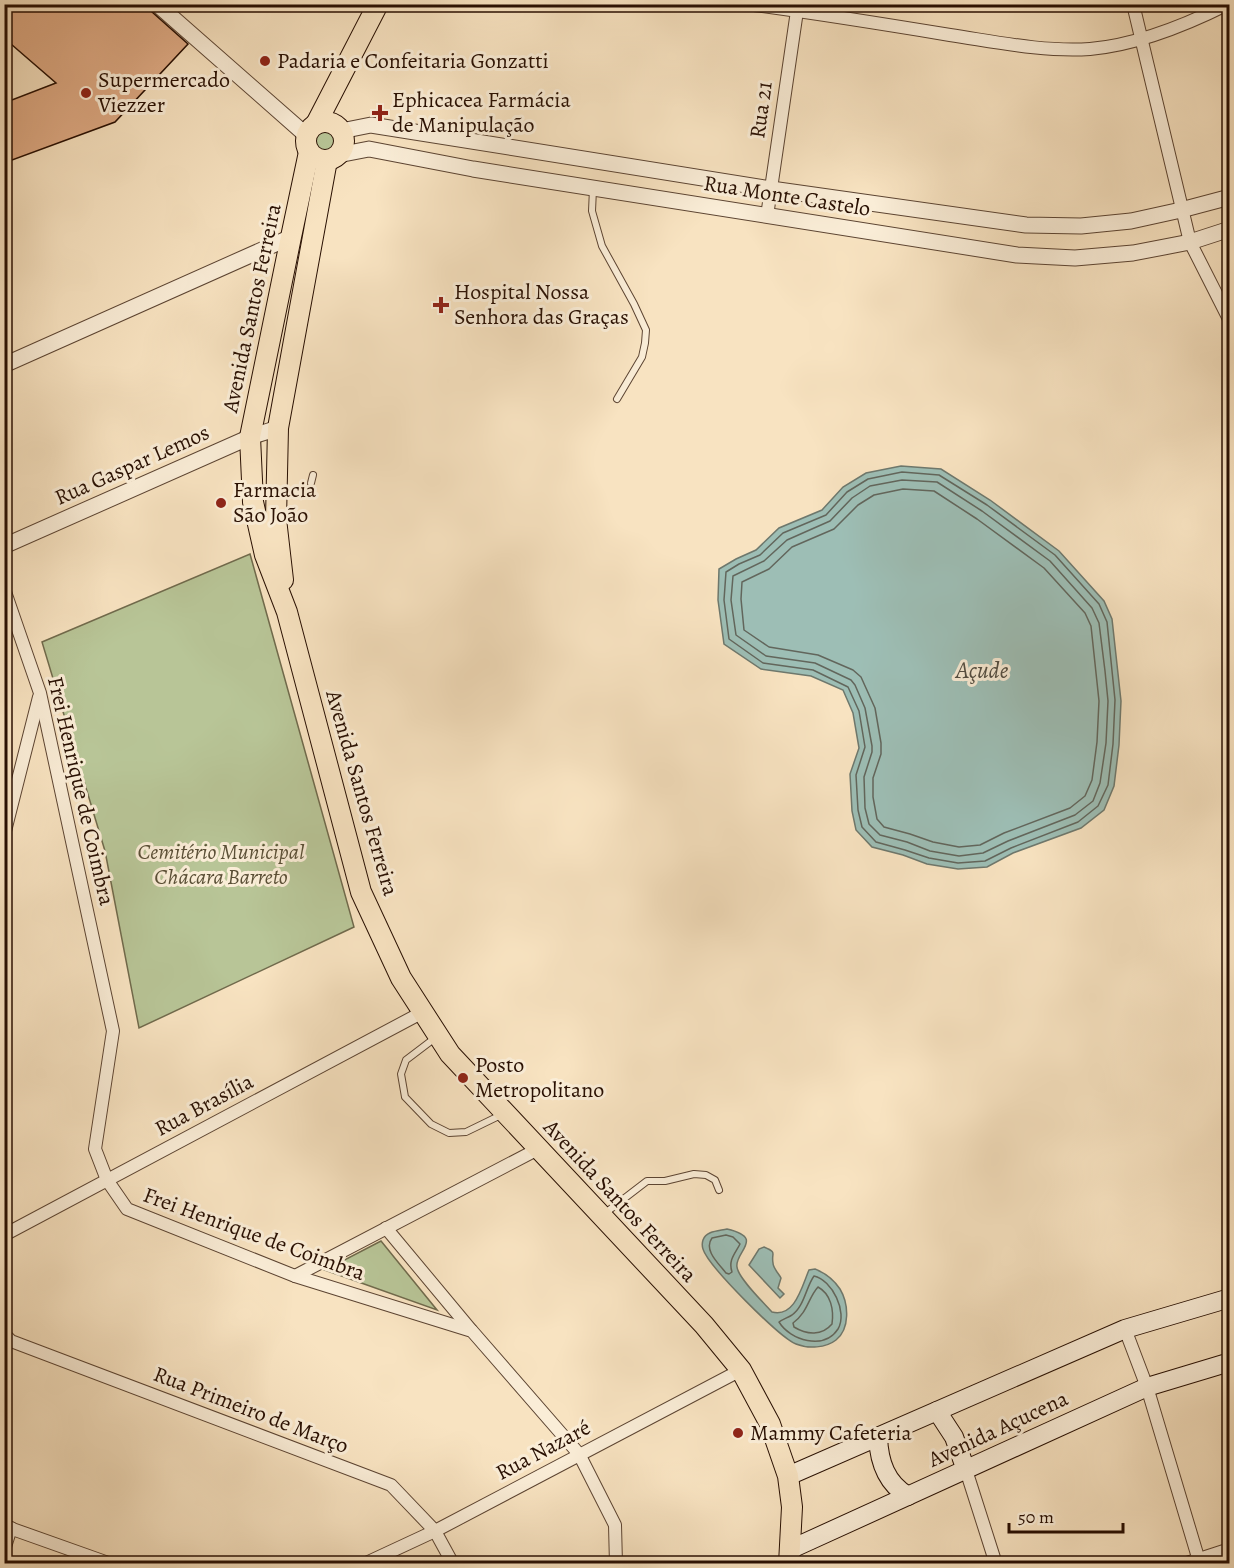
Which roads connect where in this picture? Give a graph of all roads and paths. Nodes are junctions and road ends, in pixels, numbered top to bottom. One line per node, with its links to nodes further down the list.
1 (157, 4): 8 (street)
2 (378, 4): 8 (main road, Avenida Santos Ferreira)
3 (747, 4): 6 (street)
4 (1133, 4): 7 (street)
5 (1228, 4): 7 (street)
6 (797, 11): 7 (street); 10 (street, Rua 21)
7 (1141, 39): 12 (street)
8 (324, 140): 9 (street, Rua Monte Castelo); 10 (street, Rua Monte Castelo); 15 (main road, Avenida Santos Ferreira); 20 (main road, Avenida Santos Ferreira)
9 (593, 188): 13 (street, Rua Monte Castelo); 19 (lane)
10 (771, 189): 12 (street, Rua Monte Castelo); 13 (street, Rua 21)
11 (1230, 197): 12 (street, Rua Monte Castelo)
12 (1181, 210): 16 (street)
13 (767, 216): 16 (street, Rua Monte Castelo)
14 (1230, 229): 16 (street, Rua Monte Castelo)
15 (291, 237): 18 (street); 21 (main road, Avenida Santos Ferreira)
16 (1190, 242): 17 (street)
17 (1230, 321)
18 (4, 364)
19 (617, 399)
20 (278, 428): 21 (street, Rua Gaspar Lemos); 26 (main road, Avenida Santos Ferreira)
21 (250, 436): 24 (street, Rua Gaspar Lemos); 26 (main road, Avenida Santos Ferreira)
22 (313, 475): 23 (lane)
23 (311, 483)
24 (4, 546)
25 (4, 590): 27 (street, Frei Henrique de Coimbra)
26 (287, 612): 29 (main road, Avenida Santos Ferreira)
27 (40, 693): 28 (street); 33 (street, Frei Henrique de Coimbra)
28 (5, 830)
29 (423, 1012): 30 (main road, Avenida Santos Ferreira); 33 (street, Rua Brasília)
30 (438, 1036): 31 (main road, Avenida Santos Ferreira); 31 (lane)
31 (505, 1113): 32 (main road, Avenida Santos Ferreira)
32 (538, 1149): 35 (main road, Avenida Santos Ferreira); 36 (street)
33 (107, 1180): 37 (street, Rua Brasília); 38 (street, Frei Henrique de Coimbra)
34 (719, 1190): 35 (lane)
35 (601, 1217): 44 (main road, Avenida Santos Ferreira)
36 (386, 1228): 38 (street); 41 (street)
37 (4, 1235)
38 (295, 1276): 41 (street, Frei Henrique de Coimbra)
39 (1230, 1298): 40 (main road, Avenida Açucena)
40 (1125, 1329): 45 (street); 46 (main road, Avenida Açucena)
41 (472, 1331): 48 (street)
42 (4, 1334): 53 (street, Rua Primeiro de Março)
43 (1230, 1362): 45 (main road, Avenida Açucena)
44 (741, 1370): 48 (street, Rua Nazaré); 50 (main road, Avenida Santos Ferreira)
45 (1147, 1387): 49 (main road, Avenida Açucena); 57 (street)
46 (938, 1411): 47 (main road, Avenida Açucena); 49 (main road)
47 (878, 1437): 50 (main road, Avenida Açucena); 51 (main road)
48 (579, 1454): 53 (street, Rua Nazaré); 61 (street)
49 (966, 1470): 51 (main road, Avenida Açucena); 62 (street)
50 (788, 1476): 56 (main road, Avenida Santos Ferreira)
51 (908, 1496): 56 (main road, Avenida Açucena)
52 (8, 1527): 55 (street); 58 (street)
53 (435, 1531): 59 (street, Rua Nazaré); 60 (street, Rua Primeiro de Março)
54 (1230, 1549): 57 (street)
55 (4, 1550)
56 (789, 1557)
57 (1199, 1561): 63 (street)
58 (111, 1563)
59 (364, 1563)
60 (453, 1563)
61 (616, 1563)
62 (996, 1563)
63 (1184, 1563)

